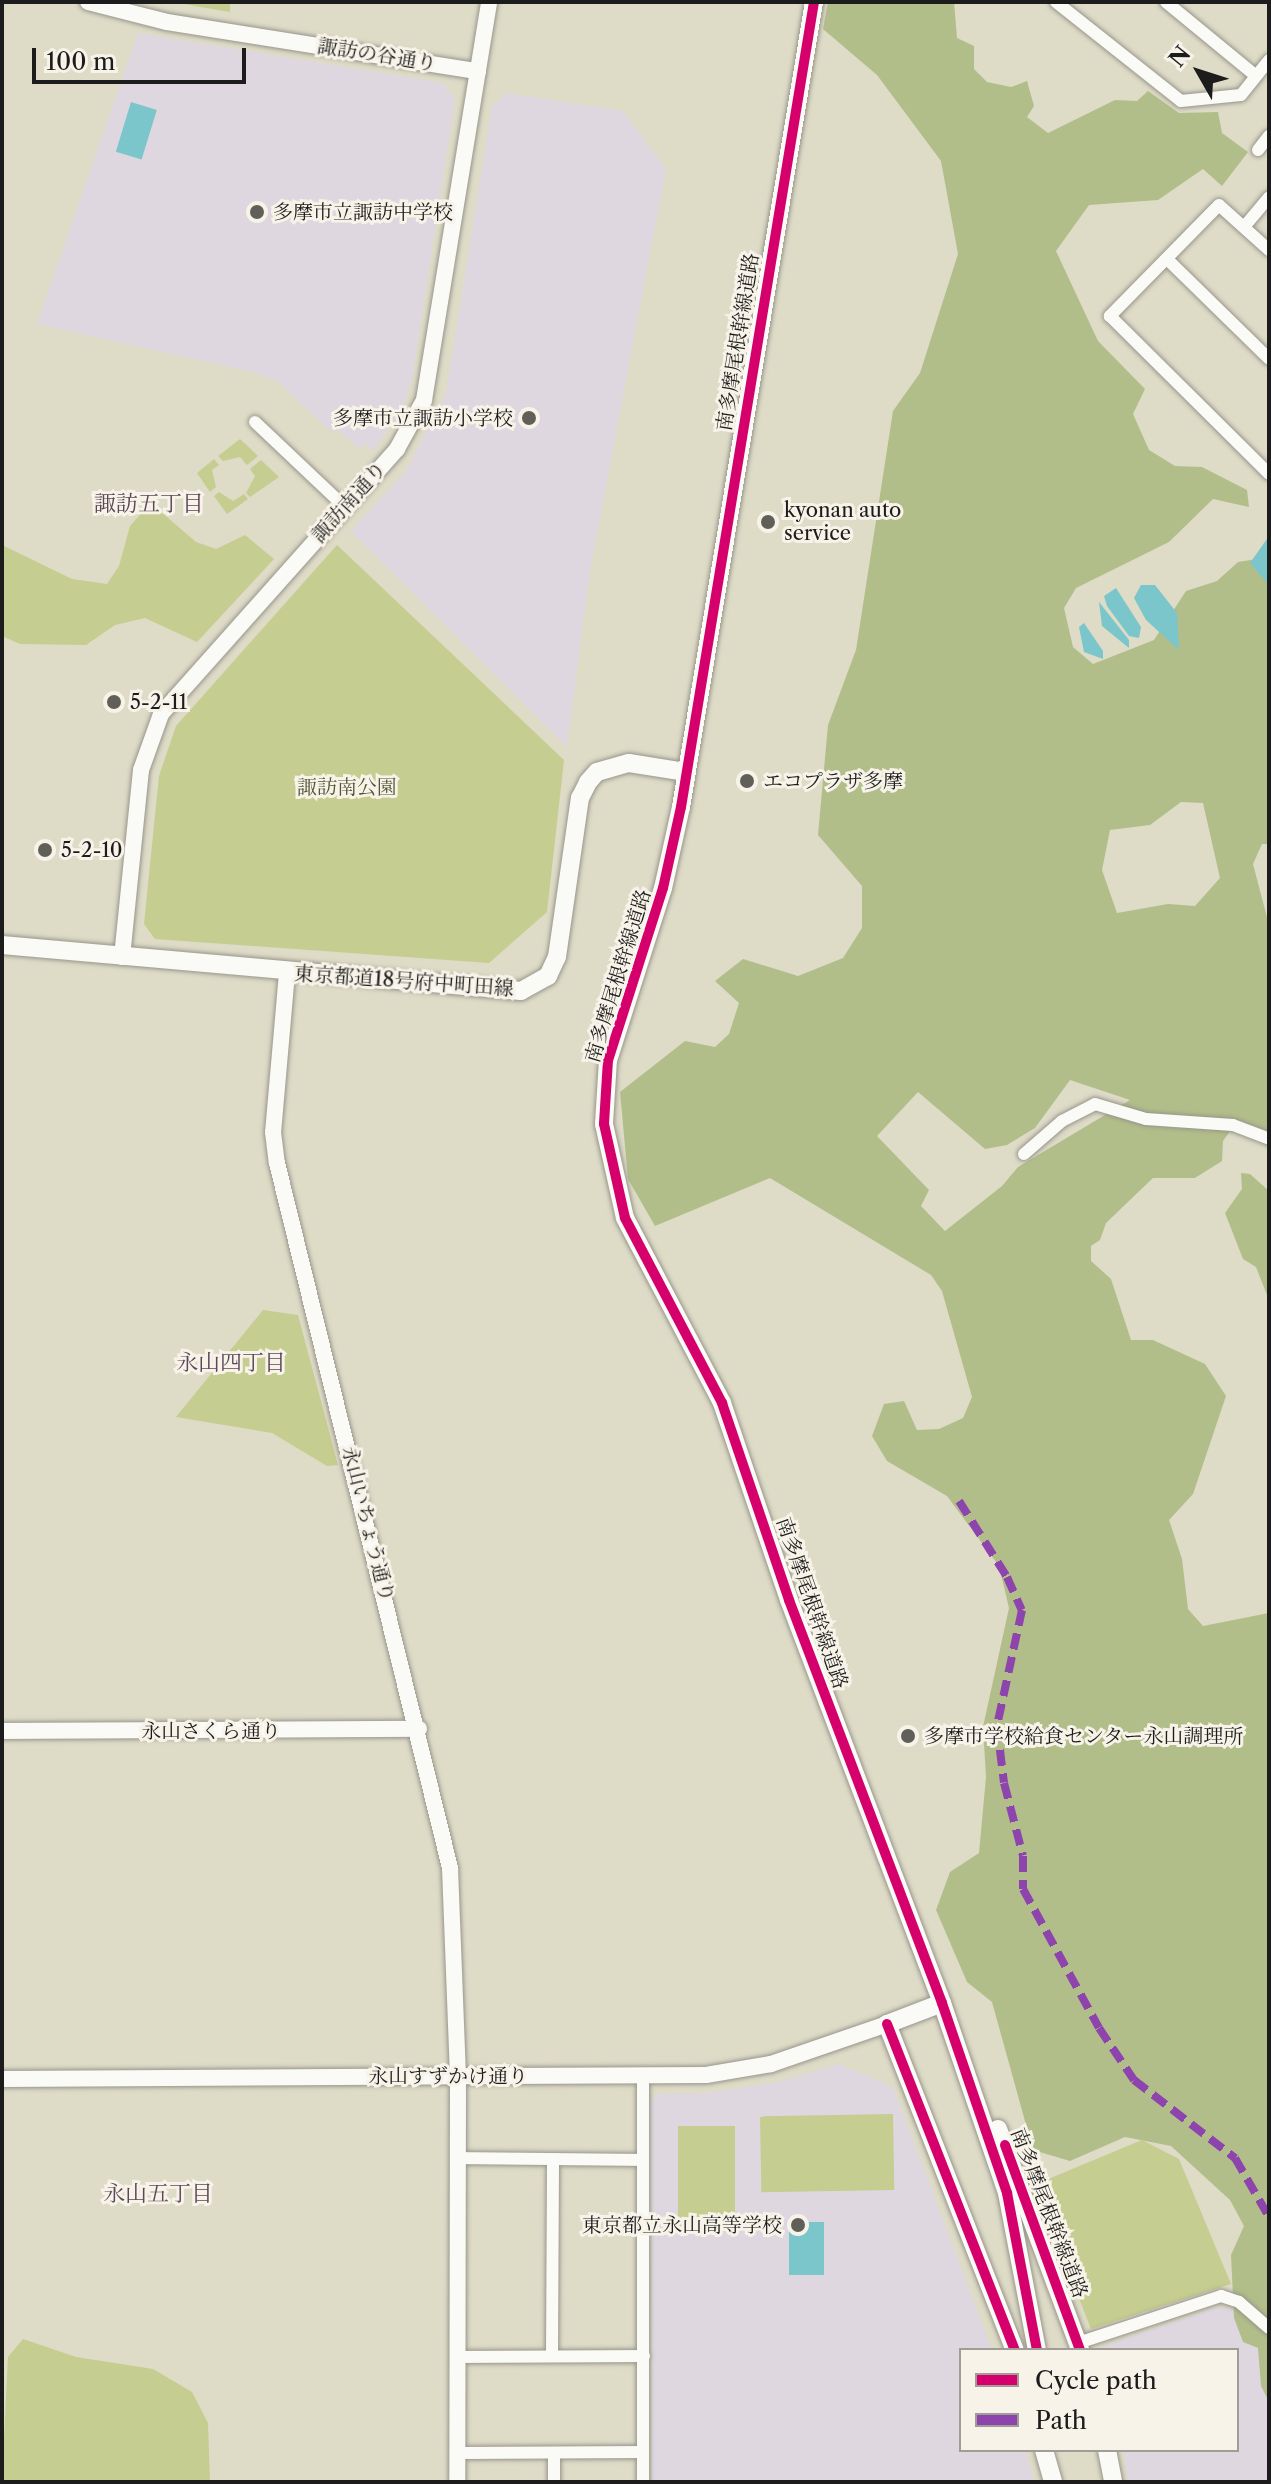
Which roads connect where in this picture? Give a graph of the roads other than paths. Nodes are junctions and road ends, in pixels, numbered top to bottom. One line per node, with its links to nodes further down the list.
1 (88, 2): 7 (street, 諏訪の谷通り)
2 (489, 2): 7 (street, 諏訪南通り)
3 (814, 2): 19 (main road, 南多摩尾根幹線道路)
4 (1056, 2): 8 (street)
5 (1166, 2): 8 (street)
6 (1269, 60): 8 (street)
7 (478, 71): 18 (street, 諏訪南通り)
8 (1255, 75)
9 (1269, 136): 10 (street)
10 (1258, 150)
11 (1269, 197): 12 (street)
12 (1244, 227): 13 (street); 14 (street)
13 (1269, 250)
14 (1167, 259): 15 (street); 17 (street)
15 (1269, 359)
16 (255, 422): 18 (street)
17 (1269, 474)
18 (345, 507): 21 (street, 諏訪南通り)
19 (686, 772): 22 (main road, 東京都道18号府中町田線); 27 (main road, 南多摩尾根幹線道路)
20 (2, 945): 21 (main road, 東京都道18号府中町田線)
21 (122, 957): 22 (main road, 東京都道18号府中町田線)
22 (287, 973): 25 (street, 永山いちょう通り)
23 (1269, 1139): 24 (street)
24 (1024, 1154)
25 (419, 1729): 26 (street, 永山さくら通り); 30 (street, 永山いちょう通り)
26 (2, 1731)
27 (942, 2003): 28 (main road); 36 (main road, 南多摩尾根幹線道路); 38 (main road, 南多摩尾根幹線道路)
28 (887, 2024): 29 (street, 永山すずかけ通り); 37 (main road)
29 (643, 2075): 30 (street, 永山すずかけ通り); 34 (street)
30 (458, 2077): 31 (street, 永山すずかけ通り); 32 (street, 永山いちょう通り)
31 (2, 2079)
32 (457, 2158): 33 (street); 41 (street, 永山いちょう通り)
33 (553, 2160): 34 (street); 39 (street)
34 (643, 2160): 40 (street)
35 (1269, 2328): 36 (street)
36 (1079, 2346)
37 (1014, 2348)
38 (1037, 2348)
39 (552, 2356): 40 (street); 41 (street)
40 (644, 2356): 42 (street)
41 (459, 2357): 45 (street, 永山いちょう通り)
42 (643, 2452): 46 (street); 49 (street)
43 (1047, 2452): 50 (main road)
44 (1107, 2452): 51 (main road)
45 (458, 2453): 46 (street); 47 (street, 永山いちょう通り)
46 (554, 2454): 48 (street)
47 (457, 2482)
48 (554, 2482)
49 (643, 2482)
50 (1053, 2482)
51 (1113, 2482)

